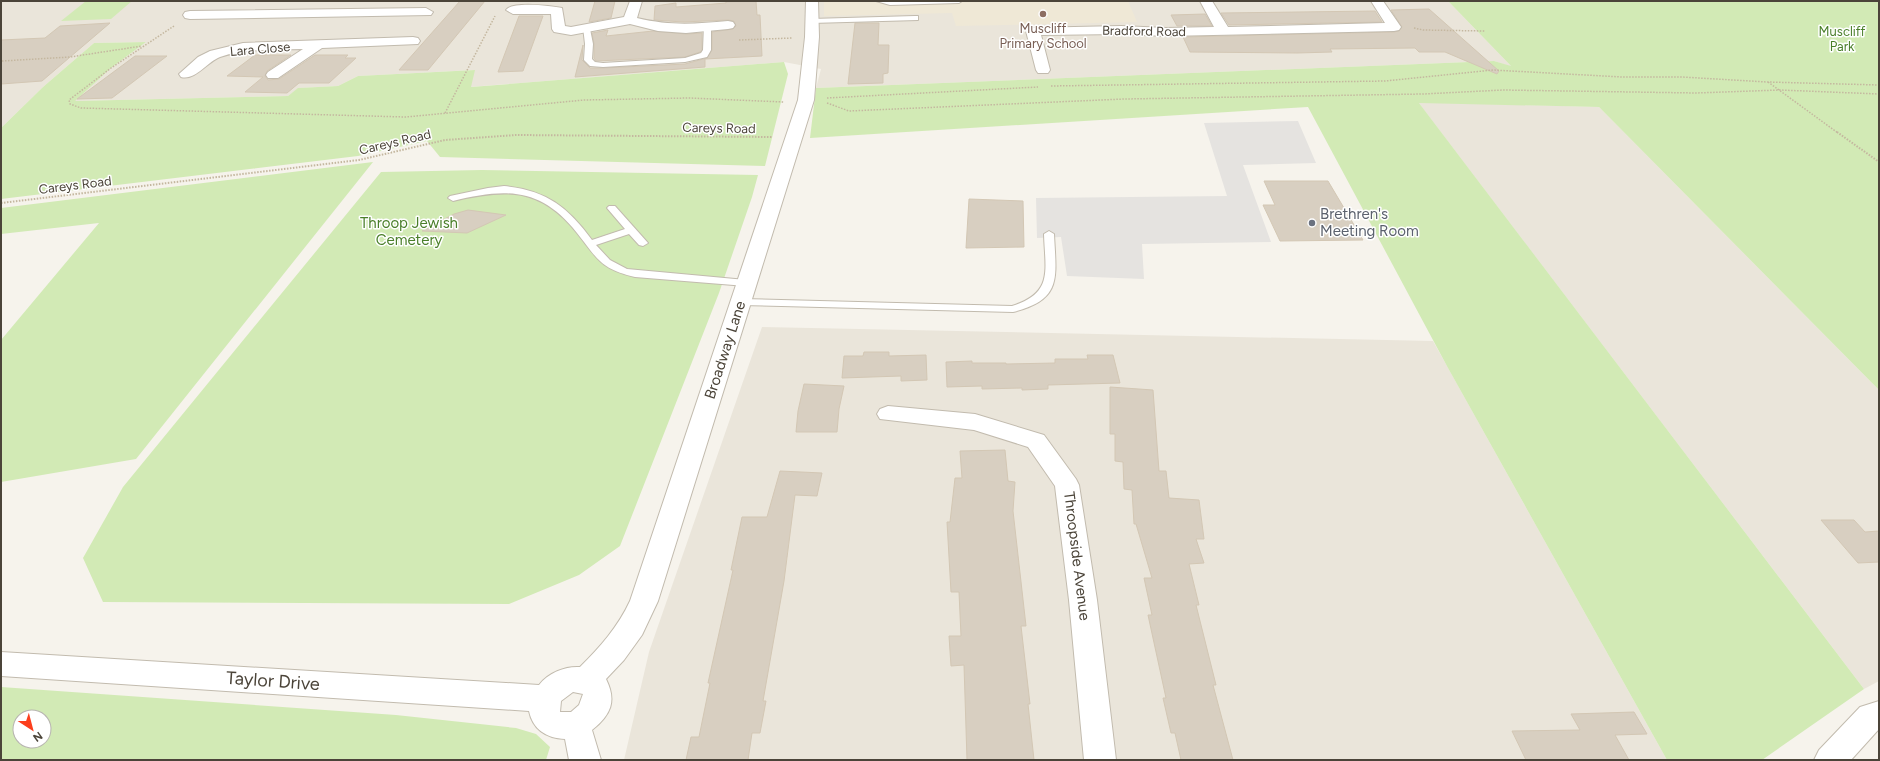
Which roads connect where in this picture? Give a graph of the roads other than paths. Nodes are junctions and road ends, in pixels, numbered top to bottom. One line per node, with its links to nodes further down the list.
1 (286, 1): 9 (street)
2 (636, 1): 12 (street)
3 (879, 1): 4 (lane)
4 (959, 1)
5 (1206, 1): 17 (street)
6 (1377, 1): 17 (street, Bradford Road)
7 (429, 6): 9 (street); 18 (street)
8 (513, 10): 16 (street)
9 (276, 12): 10 (street)
10 (190, 15)
11 (915, 18): 13 (lane)
12 (630, 20): 15 (street); 16 (street)
13 (812, 20): 30 (street, Broadway Lane)
14 (728, 25): 15 (street)
15 (707, 27): 16 (lane)
16 (586, 29)
17 (1223, 30): 21 (street, Bradford Road)
18 (413, 41): 19 (street, Lara Close); 20 (street)
19 (317, 46): 22 (street, Lara Close); 23 (street, Lara Close)
20 (401, 54)
21 (1043, 70)
22 (186, 74)
23 (273, 75)
24 (453, 198): 29 (lane)
25 (612, 208): 26 (lane)
26 (631, 230): 28 (lane); 29 (lane)
27 (1049, 234): 30 (lane)
28 (643, 243)
29 (589, 244): 30 (lane)
30 (743, 292): 33 (street, Broadway Lane)
31 (888, 414): 38 (street, Throopside Avenue)
32 (1, 664): 34 (street, Taylor Drive)
33 (586, 680): 34 (street); 36 (street)
34 (546, 699): 36 (street)
35 (1879, 714): 39 (street)
36 (573, 725): 37 (street)
37 (585, 760)
38 (1100, 760)
39 (1830, 760)

